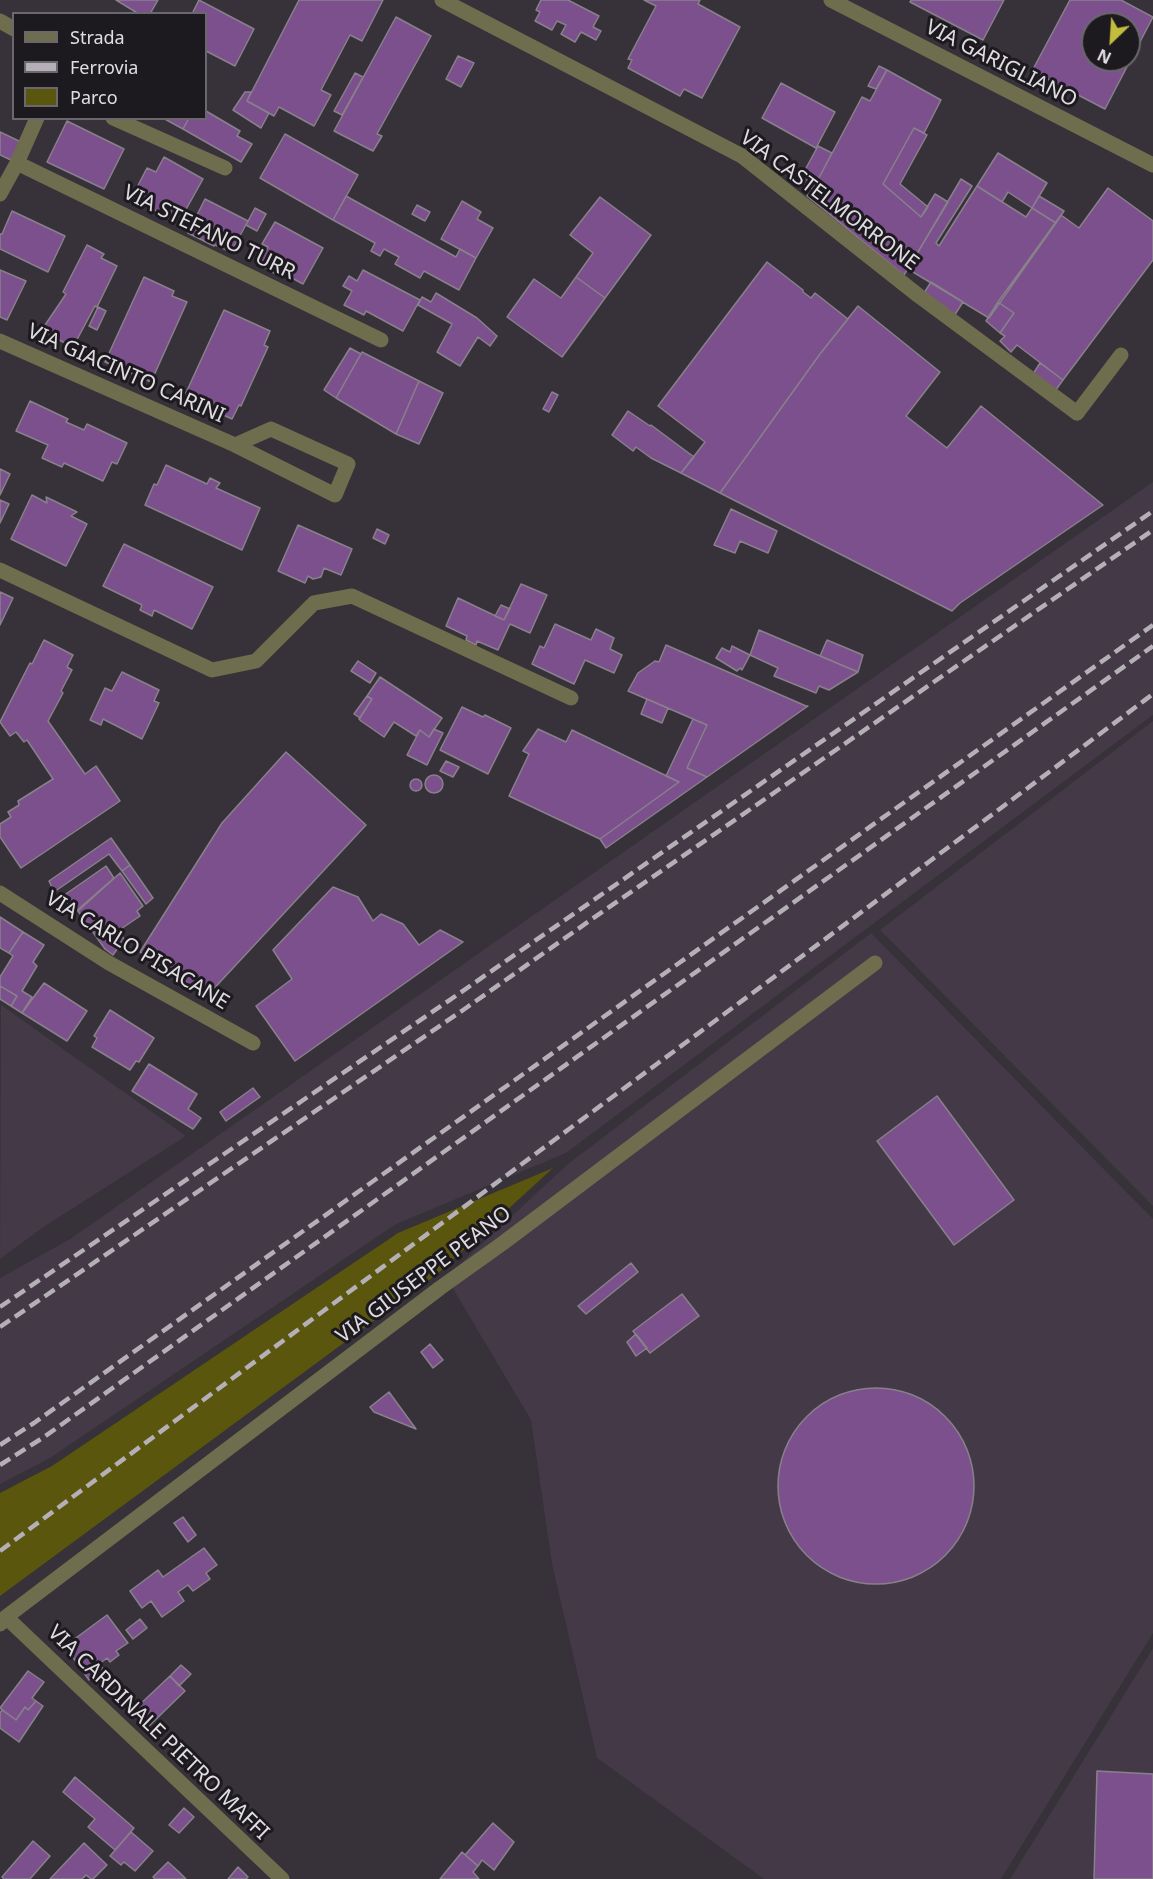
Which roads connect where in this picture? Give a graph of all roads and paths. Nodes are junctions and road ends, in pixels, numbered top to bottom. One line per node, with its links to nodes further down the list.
1 (442, 0): 12 (street, VIA CASTELMORRONE)
2 (831, 0): 3 (street, VIA GARIGLIANO)
3 (849, 4): 7 (street, VIA GARIGLIANO)
4 (36, 120): 6 (street)
5 (117, 120): 8 (street)
6 (17, 163): 9 (street); 10 (street, VIA STEFANO TURR)
7 (1153, 165)
8 (225, 168)
9 (0, 194)
10 (381, 340)
11 (0, 341): 13 (street, VIA GIACINTO CARINI)
12 (1121, 355)
13 (235, 445): 13 (street, VIA GIACINTO CARINI)
14 (0, 570): 15 (street)
15 (571, 698)
16 (0, 893): 18 (street, VIA CARLO PISACANE)
17 (876, 963): 19 (street, VIA GIUSEPPE PEANO)
18 (253, 1043)
19 (3, 1620): 20 (street, VIA CARDINALE PIETRO MAFFI)
20 (282, 1879)

